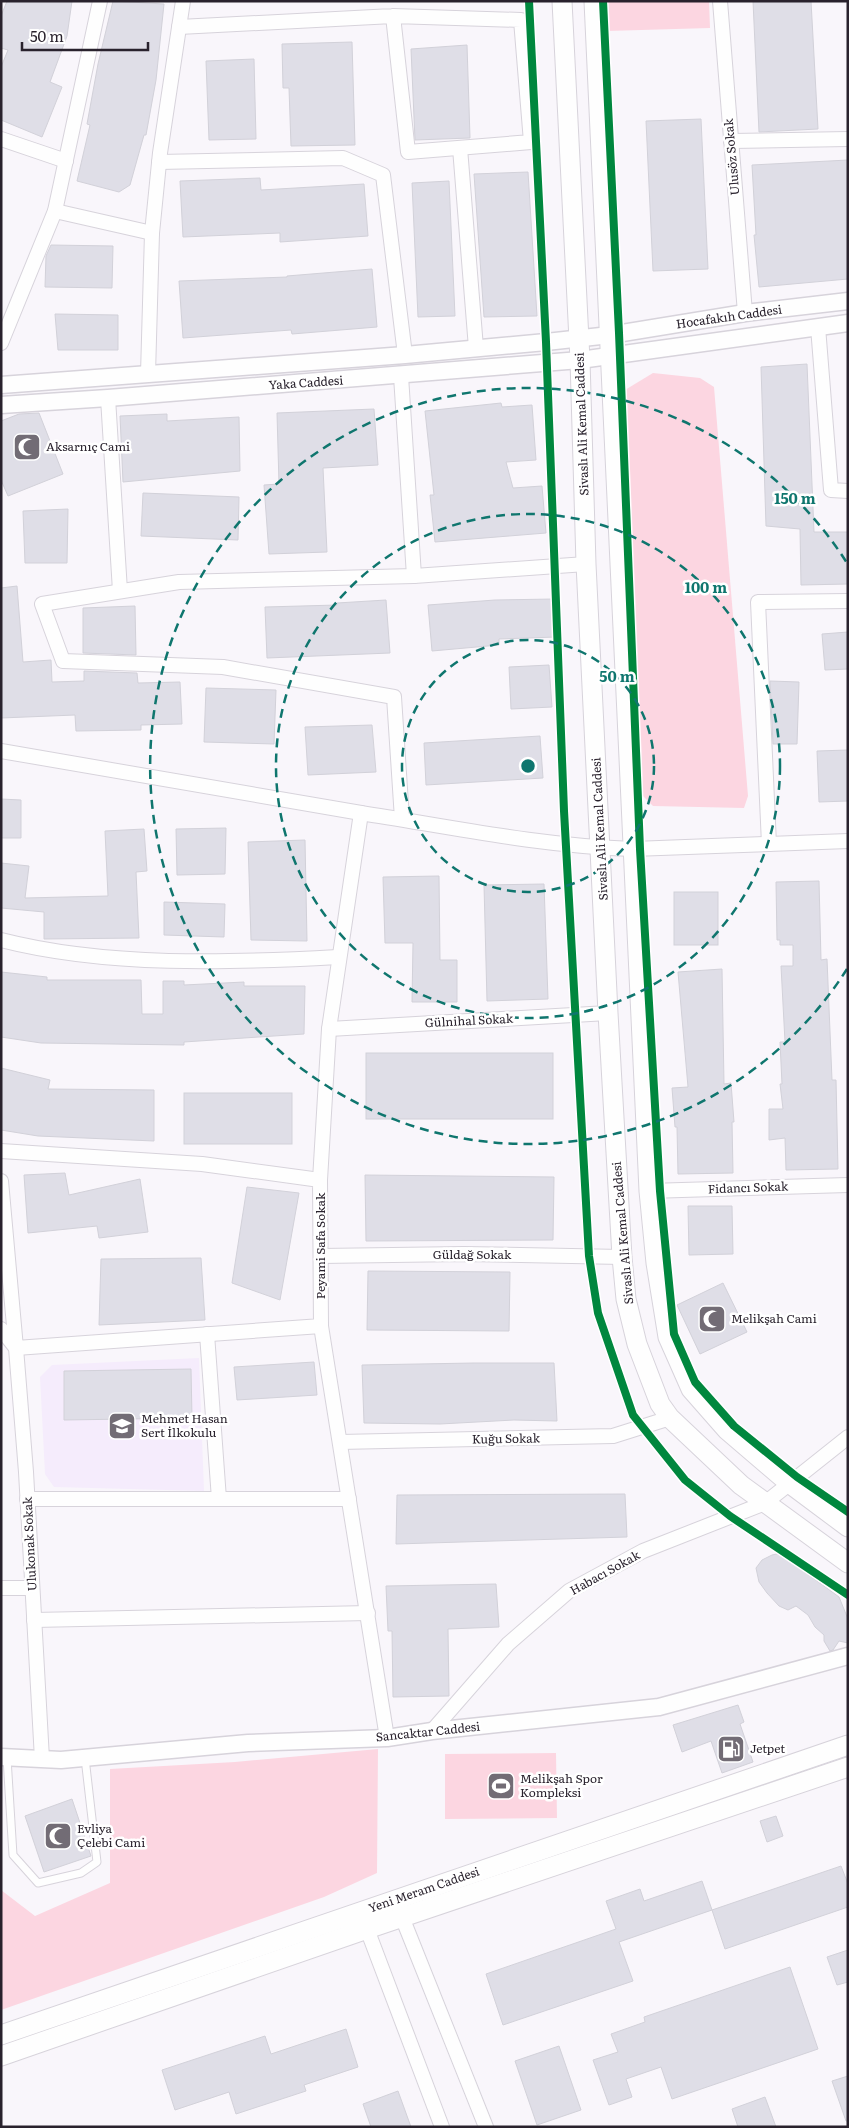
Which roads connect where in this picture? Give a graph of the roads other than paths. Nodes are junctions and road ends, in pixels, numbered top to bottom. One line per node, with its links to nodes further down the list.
1 (100, 1): 12 (street)
2 (183, 1): 7 (street)
3 (562, 1): 21 (main road, Sivaslı Ali Kemal Caddesi)
4 (594, 1): 20 (main road)
5 (720, 1): 10 (street, Ulusöz Sokak)
6 (393, 16): 7 (street); 11 (street); 11 (street)
7 (179, 27): 13 (street)
8 (1, 139): 12 (street)
9 (848, 140): 10 (street)
10 (731, 141): 17 (street, Ulusöz Sokak)
11 (460, 148): 23 (street)
12 (66, 161): 14 (street)
13 (160, 162): 15 (street); 24 (street)
14 (55, 212): 15 (street); 22 (street)
15 (152, 233): 27 (street)
16 (848, 301): 17 (street, Hocafakıh Caddesi)
17 (745, 314): 20 (street, Hocafakıh Caddesi)
18 (848, 323): 19 (street, Hocafakıh Caddesi)
19 (818, 327): 25 (street, Hocafakıh Caddesi); 32 (street)
20 (610, 335): 21 (street, Yaka Caddesi); 25 (main road)
21 (578, 338): 23 (street, Yaka Caddesi); 26 (main road, Sivaslı Ali Kemal Caddesi)
22 (1, 343)
23 (476, 348): 24 (street, Yaka Caddesi)
24 (405, 355): 27 (street, Yaka Caddesi)
25 (611, 356): 26 (street, Yaka Caddesi); 43 (main road)
26 (580, 360): 28 (street, Yaka Caddesi); 33 (main road, Sivaslı Ali Kemal Caddesi)
27 (148, 374): 29 (street, Yaka Caddesi)
28 (401, 376): 30 (street, Yaka Caddesi); 34 (street)
29 (1, 385)
30 (108, 398): 31 (street, Yaka Caddesi); 35 (street)
31 (1, 404)
32 (848, 491)
33 (586, 564): 34 (street); 42 (main road, Sivaslı Ali Kemal Caddesi)
34 (414, 576): 35 (street)
35 (120, 591): 39 (street)
36 (848, 601): 41 (street)
37 (1, 751): 38 (street)
38 (361, 813): 39 (street); 45 (street)
39 (402, 819): 42 (street)
40 (848, 841): 41 (street)
41 (769, 844): 43 (street)
42 (601, 848): 43 (street); 46 (main road, Sivaslı Ali Kemal Caddesi)
43 (633, 849): 52 (main road)
44 (1, 940): 45 (street)
45 (338, 957): 47 (street)
46 (608, 1013): 47 (street, Gülnihal Sokak); 54 (main road, Sivaslı Ali Kemal Caddesi)
47 (329, 1029): 49 (street)
48 (1, 1151): 49 (street, Peyami Safa Sokak)
49 (320, 1180): 53 (street, Peyami Safa Sokak)
50 (1, 1181): 58 (street, Ulukonak Sokak)
51 (848, 1185): 52 (street, Fidancı Sokak)
52 (649, 1191): 62 (main road)
53 (321, 1256): 54 (street, Güldağ Sokak); 55 (street, Peyami Safa Sokak)
54 (622, 1257): 59 (main road, Sivaslı Ali Kemal Caddesi)
55 (321, 1326): 57 (street); 61 (street, Peyami Safa Sokak)
56 (3, 1331): 58 (street)
57 (207, 1334): 58 (street); 64 (street)
58 (16, 1348): 63 (street, Ulukonak Sokak)
59 (670, 1418): 61 (street, Kuğu Sokak); 66 (main road, Sivaslı Ali Kemal Caddesi)
60 (848, 1437): 62 (street, Habacı Sokak)
61 (340, 1442): 65 (street, Peyami Safa Sokak)
62 (789, 1483): 66 (street, Habacı Sokak); 67 (main road)
63 (27, 1499): 64 (street); 70 (street, Ulukonak Sokak)
64 (219, 1499): 65 (street)
65 (349, 1499): 71 (street, Peyami Safa Sokak)
66 (765, 1503): 68 (main road, Sivaslı Ali Kemal Caddesi); 74 (street, Habacı Sokak)
67 (848, 1527)
68 (848, 1563)
69 (1, 1588): 70 (street)
70 (32, 1588): 72 (street, Ulukonak Sokak)
71 (368, 1613): 72 (street); 75 (street, Peyami Safa Sokak)
72 (34, 1620): 79 (street, Ulukonak Sokak)
73 (848, 1656): 74 (street, Sancaktar Caddesi)
74 (432, 1732): 75 (street, Sancaktar Caddesi)
75 (387, 1738): 78 (street, Sancaktar Caddesi)
76 (848, 1745): 83 (main road, Yeni Meram Caddesi)
77 (4, 1757): 78 (lane); 79 (street, Sancaktar Caddesi)
78 (86, 1758): 79 (street, Sancaktar Caddesi)
79 (42, 1759)
80 (848, 1767): 81 (main road, Yeni Meram Caddesi)
81 (402, 1917): 82 (main road, Yeni Meram Caddesi); 86 (street)
82 (367, 1929): 84 (main road, Yeni Meram Caddesi); 85 (street)
83 (1, 2035)
84 (1, 2056)
85 (442, 2127)
86 (486, 2127)

